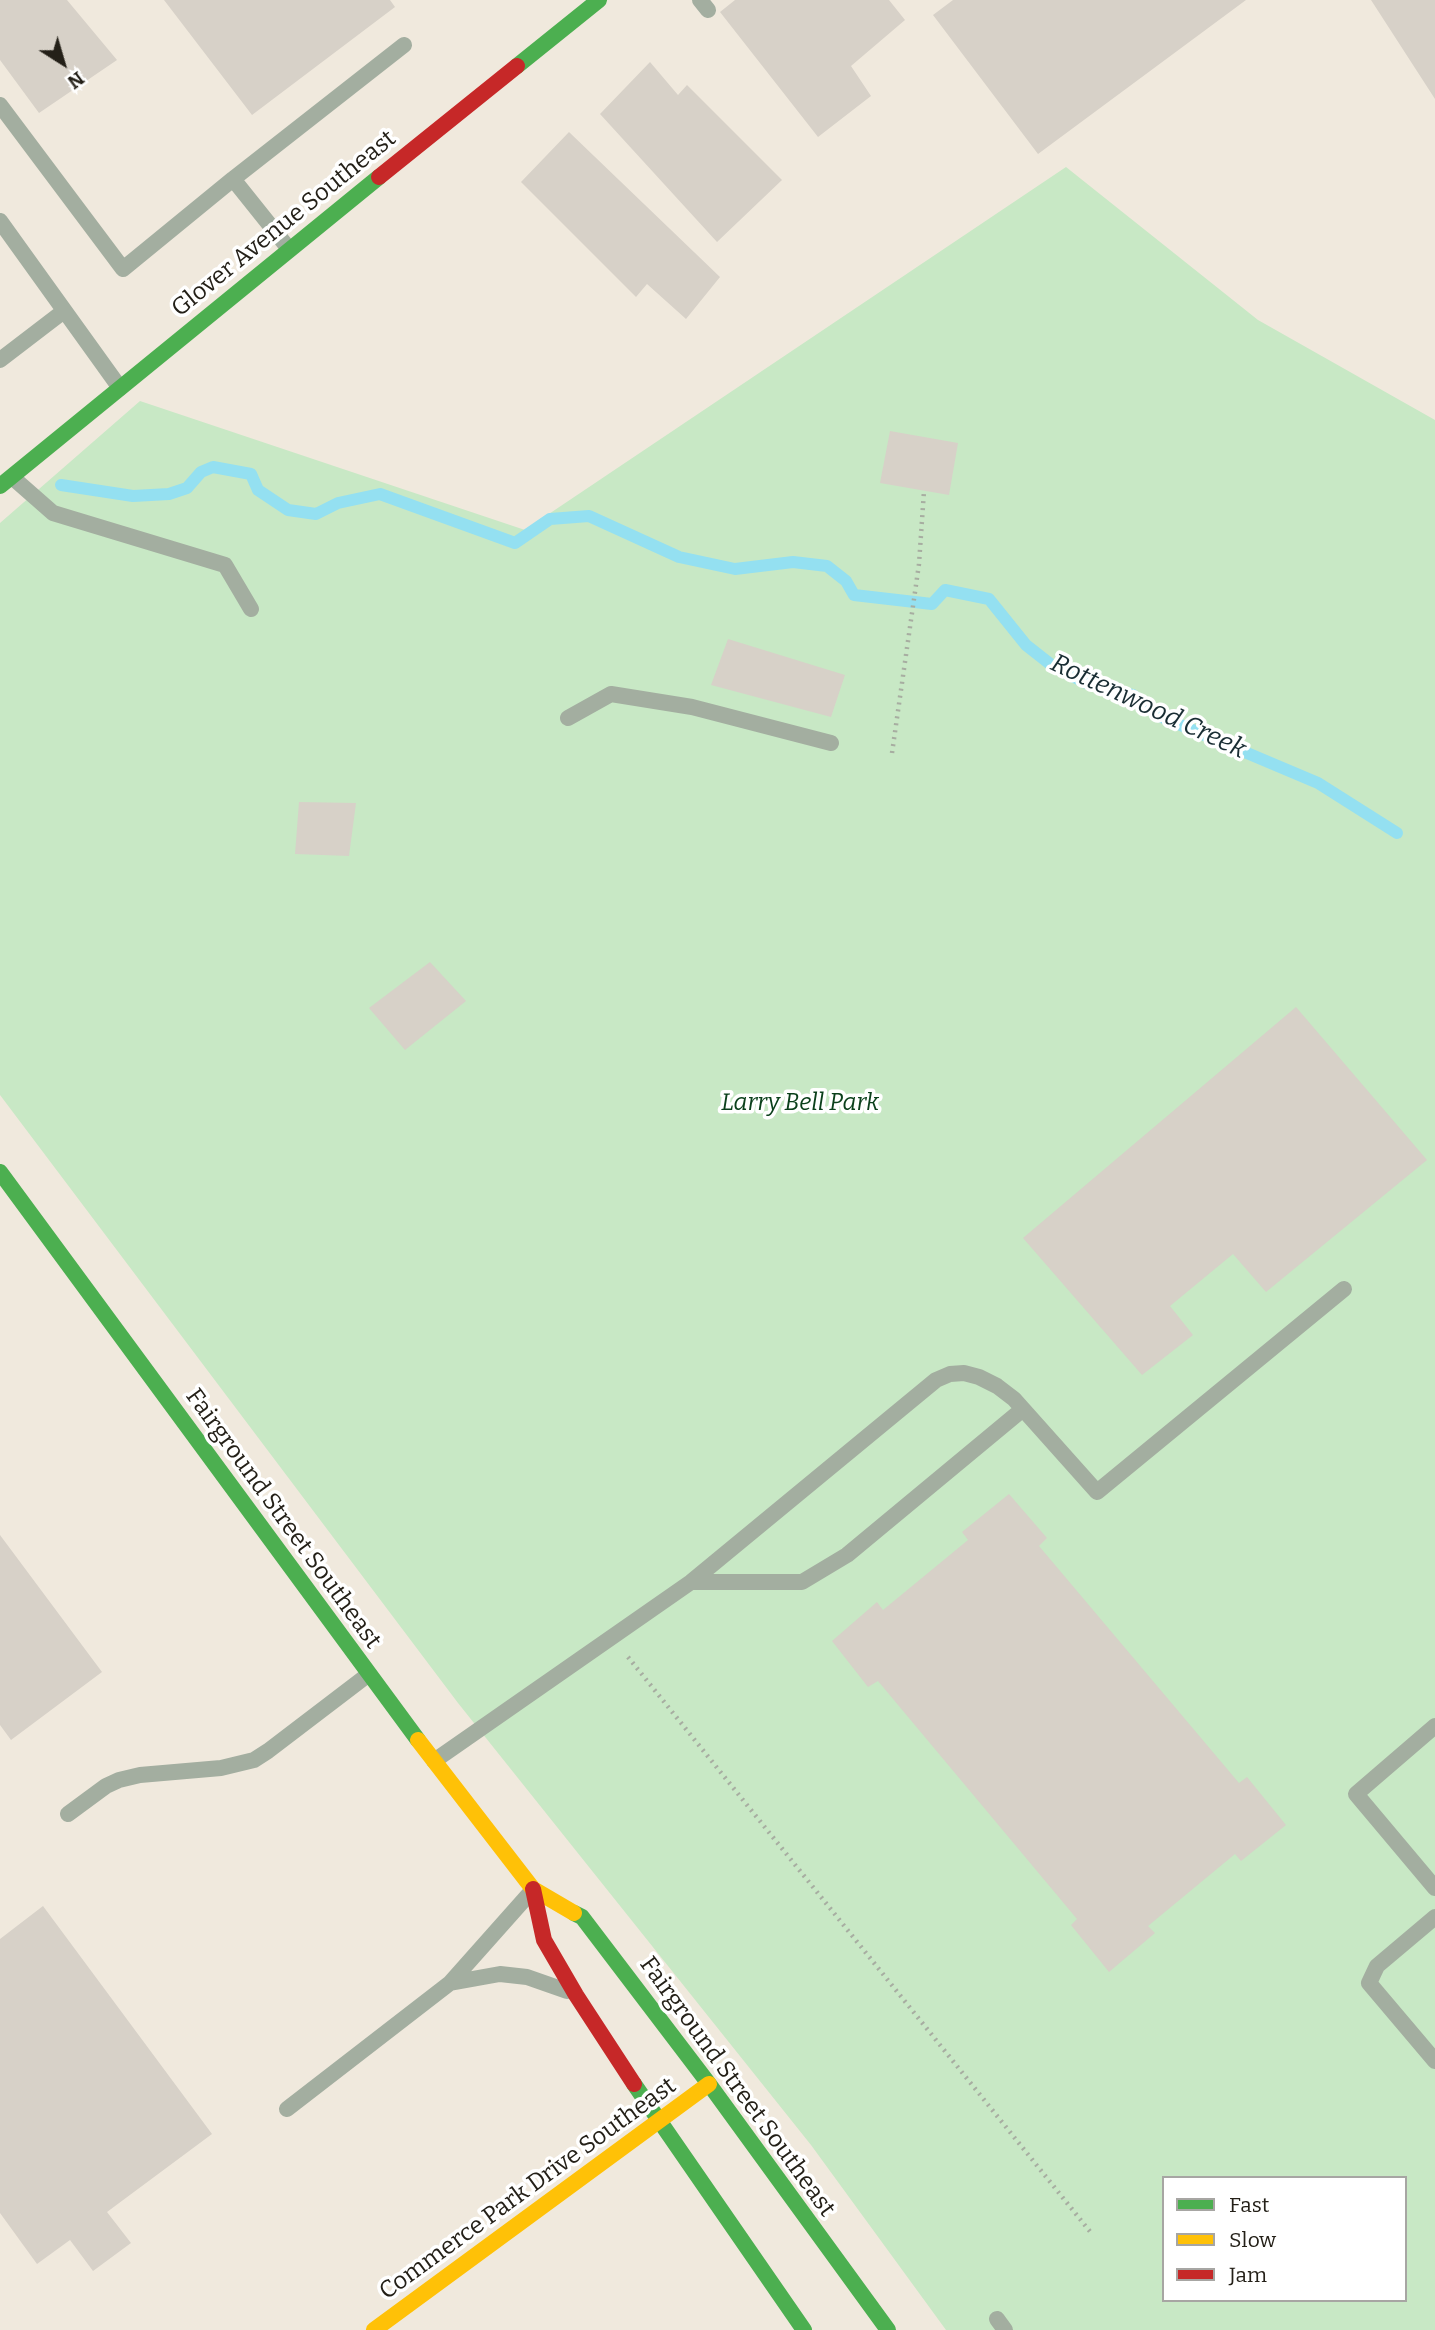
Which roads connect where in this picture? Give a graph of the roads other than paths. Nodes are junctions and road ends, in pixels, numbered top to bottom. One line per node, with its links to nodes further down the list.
1 (591, 2): 6 (main road, Glover Avenue Southeast)
2 (404, 45): 4 (lane)
3 (0, 105): 4 (lane)
4 (233, 179): 6 (lane)
5 (0, 221): 7 (lane)
6 (289, 249): 9 (main road, Glover Avenue Southeast)
7 (64, 311): 8 (lane); 9 (lane)
8 (0, 360)
9 (120, 388): 10 (main road, Glover Avenue Southeast)
10 (6, 481): 11 (lane)
11 (251, 609)
12 (568, 718): 13 (lane)
13 (831, 743)
14 (0, 1172): 18 (main road, Fairground Street Southeast)
15 (1344, 1289): 16 (lane)
16 (1023, 1409): 17 (lane); 17 (lane)
17 (691, 1582): 20 (lane)
18 (369, 1674): 20 (main road, Fairground Street Southeast); 21 (lane)
19 (1435, 1726): 22 (lane)
20 (434, 1762): 23 (main road, Fairground Street Southeast)
21 (68, 1814)
22 (1435, 1888)
23 (533, 1889): 25 (lane); 26 (main road, Fairground Street Southeast); 28 (main road, Fairground Street Southeast)
24 (1435, 1917): 27 (lane)
25 (450, 1983): 26 (lane); 29 (lane)
26 (576, 1995): 30 (main road, Fairground Street Southeast)
27 (1435, 2061)
28 (709, 2084): 30 (main road, Commerce Park Drive Southeast); 33 (main road, Fairground Street Southeast)
29 (288, 2109)
30 (659, 2122): 31 (main road, Commerce Park Drive Southeast); 32 (main road, Fairground Street Southeast)
31 (374, 2330)
32 (804, 2330)
33 (888, 2330)

